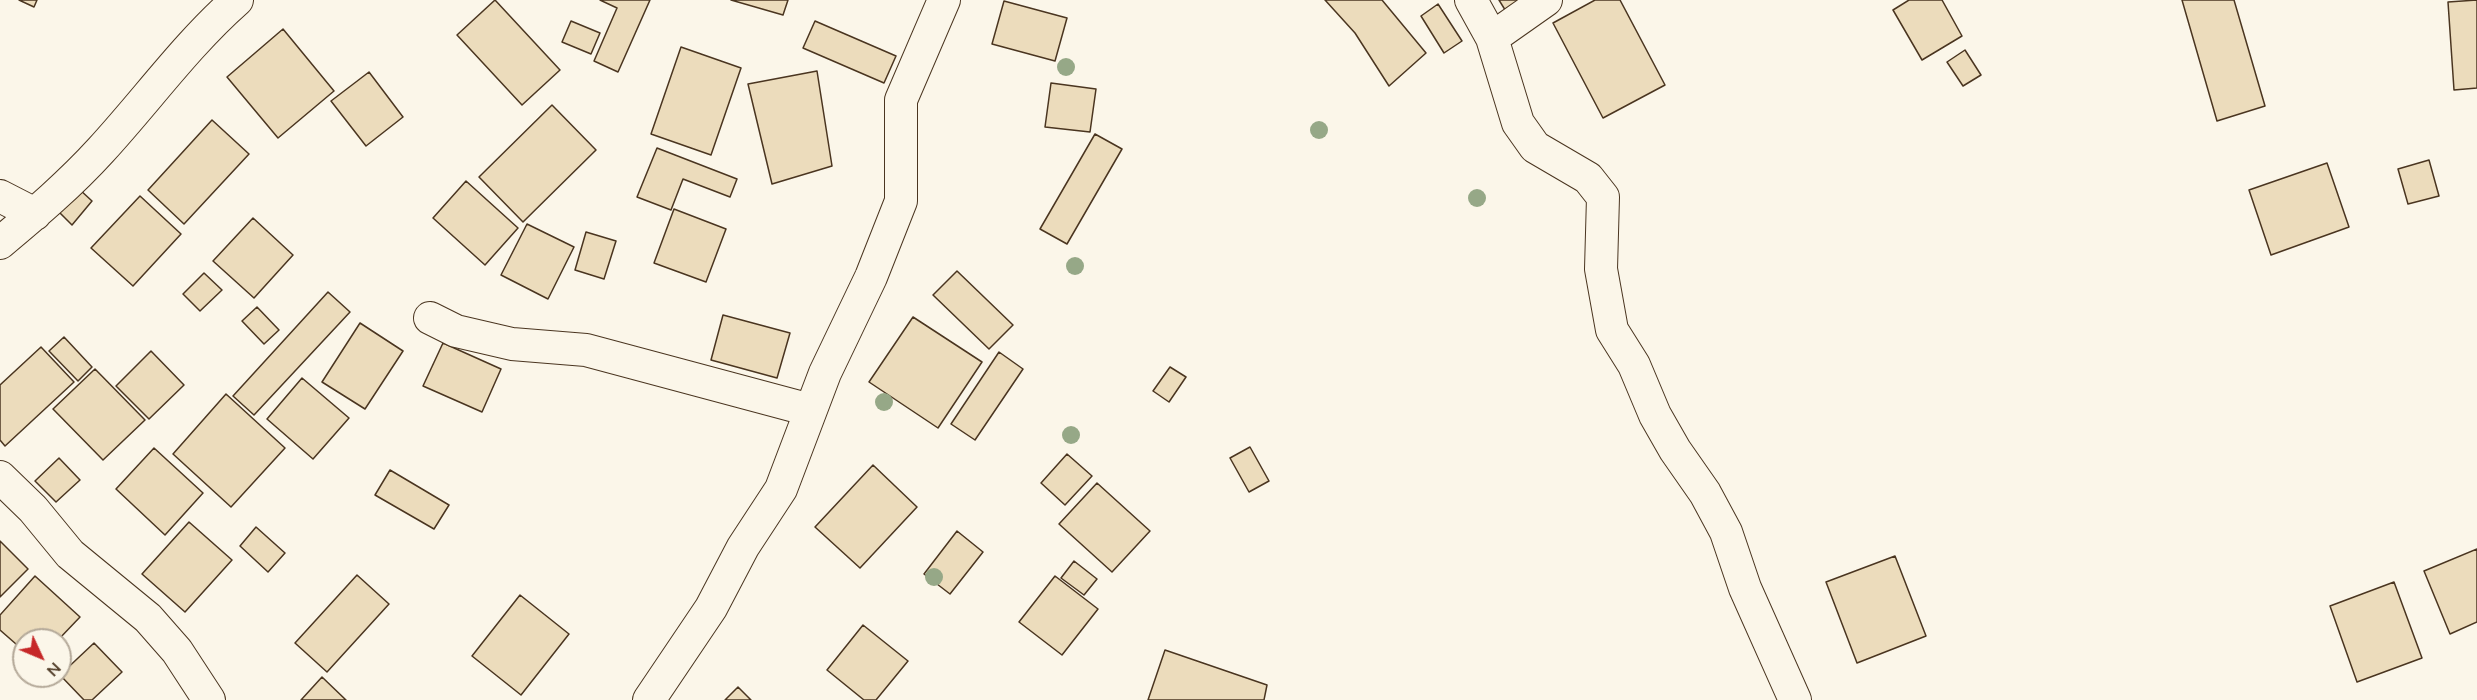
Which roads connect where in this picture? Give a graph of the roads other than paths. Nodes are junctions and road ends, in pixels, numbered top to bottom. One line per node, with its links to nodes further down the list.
1 (237, 0): 7 (street)
2 (944, 0): 10 (street)
3 (1472, 0): 5 (street)
4 (1546, 0): 5 (street)
5 (1492, 38): 14 (street)
6 (0, 196): 7 (street)
7 (35, 214): 8 (street)
8 (0, 243)
9 (430, 318): 10 (street)
10 (810, 410): 13 (street)
11 (0, 477): 12 (street)
12 (209, 700)
13 (649, 700)
14 (1795, 700)

